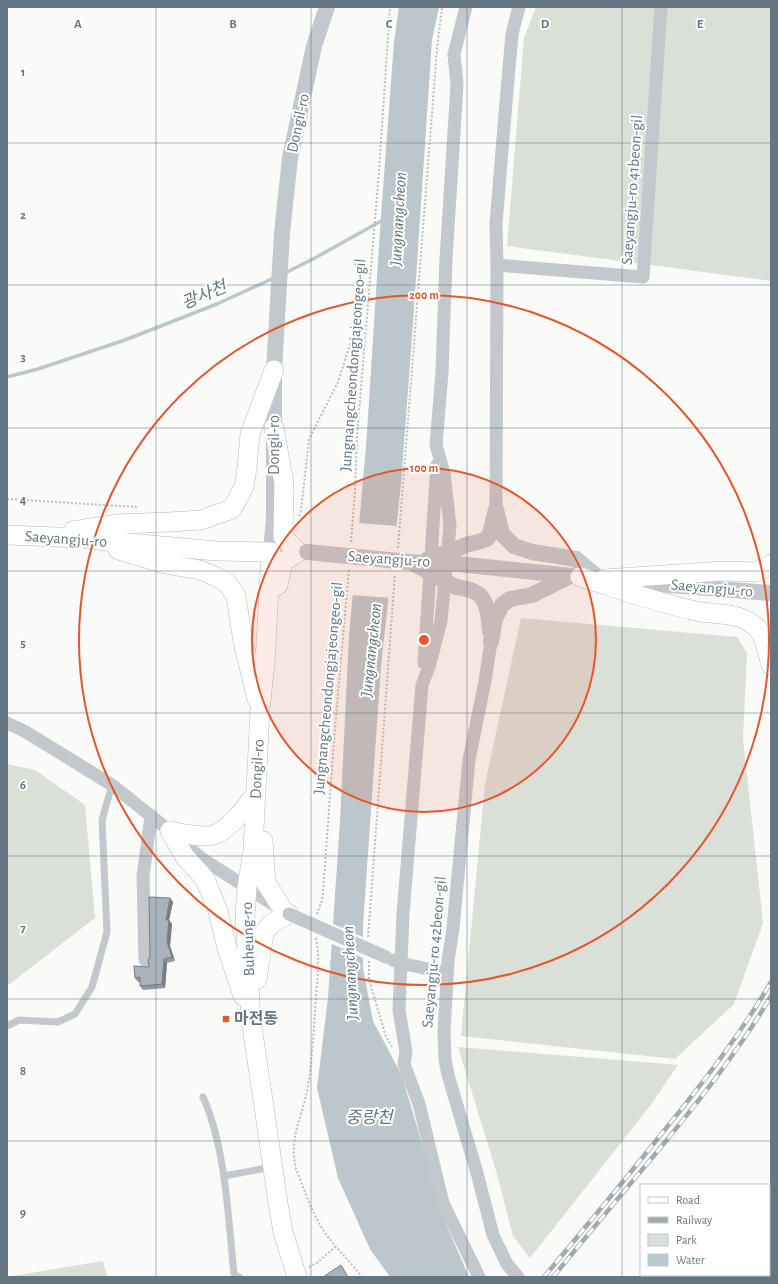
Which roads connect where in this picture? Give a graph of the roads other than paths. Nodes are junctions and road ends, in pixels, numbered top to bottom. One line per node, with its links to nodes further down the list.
1 (327, 7): 6 (street, Dongil-ro)
2 (466, 7): 32 (street)
3 (519, 7): 5 (street)
4 (661, 7): 5 (street, Saeyangju-ro 41beon-gil)
5 (497, 265): 8 (street)
6 (274, 370): 7 (street, Dongil-ro); 10 (main road)
7 (274, 428): 12 (street, Dongil-ro); 13 (main road)
8 (496, 509): 14 (street); 18 (street)
9 (7, 535): 10 (main road, Saeyangju-ro)
10 (36, 536): 11 (main road, Saeyangju-ro)
11 (106, 541): 12 (main road, Saeyangju-ro); 23 (main road)
12 (271, 552): 13 (street, Saeyangju-ro); 21 (main road, Dongil-ro)
13 (302, 552): 15 (street, Saeyangju-ro, bridge); 21 (main road)
14 (457, 557): 15 (street, Saeyangju-ro, bridge); 17 (street, Saeyangju-ro)
15 (414, 562): 20 (street, bridge)
16 (771, 564): 18 (main road)
17 (575, 576): 18 (street, Saeyangju-ro); 20 (street); 22 (main road)
18 (602, 579): 19 (street, Saeyangju-ro)
19 (771, 593)
20 (491, 642): 33 (street, Saeyangju-ro 42beon-gil)
21 (265, 663): 23 (main road, Dongil-ro)
22 (771, 665)
23 (260, 710): 26 (main road, Dongil-ro)
24 (7, 723): 25 (street, Buheung-ro)
25 (112, 785): 27 (street, Buheung-ro); 35 (lane)
26 (256, 786): 28 (main road); 29 (main road, Dongil-ro); 30 (main road)
27 (152, 816): 28 (street, Buheung-ro); 31 (street)
28 (170, 831): 29 (street, Buheung-ro); 34 (main road)
29 (247, 887): 30 (street); 34 (main road, Buheung-ro)
30 (286, 912): 32 (street, bridge); 34 (main road)
31 (145, 960)
32 (400, 963): 33 (street); 41 (street)
33 (447, 973): 42 (street, Saeyangju-ro 42beon-gil)
34 (251, 1020): 37 (main road, Buheung-ro)
35 (7, 1026)
36 (203, 1097): 38 (lane)
37 (272, 1167): 38 (lane); 39 (main road, Buheung-ro)
38 (224, 1176): 40 (lane)
39 (301, 1273)
40 (238, 1277)
41 (479, 1277)
42 (518, 1277)

